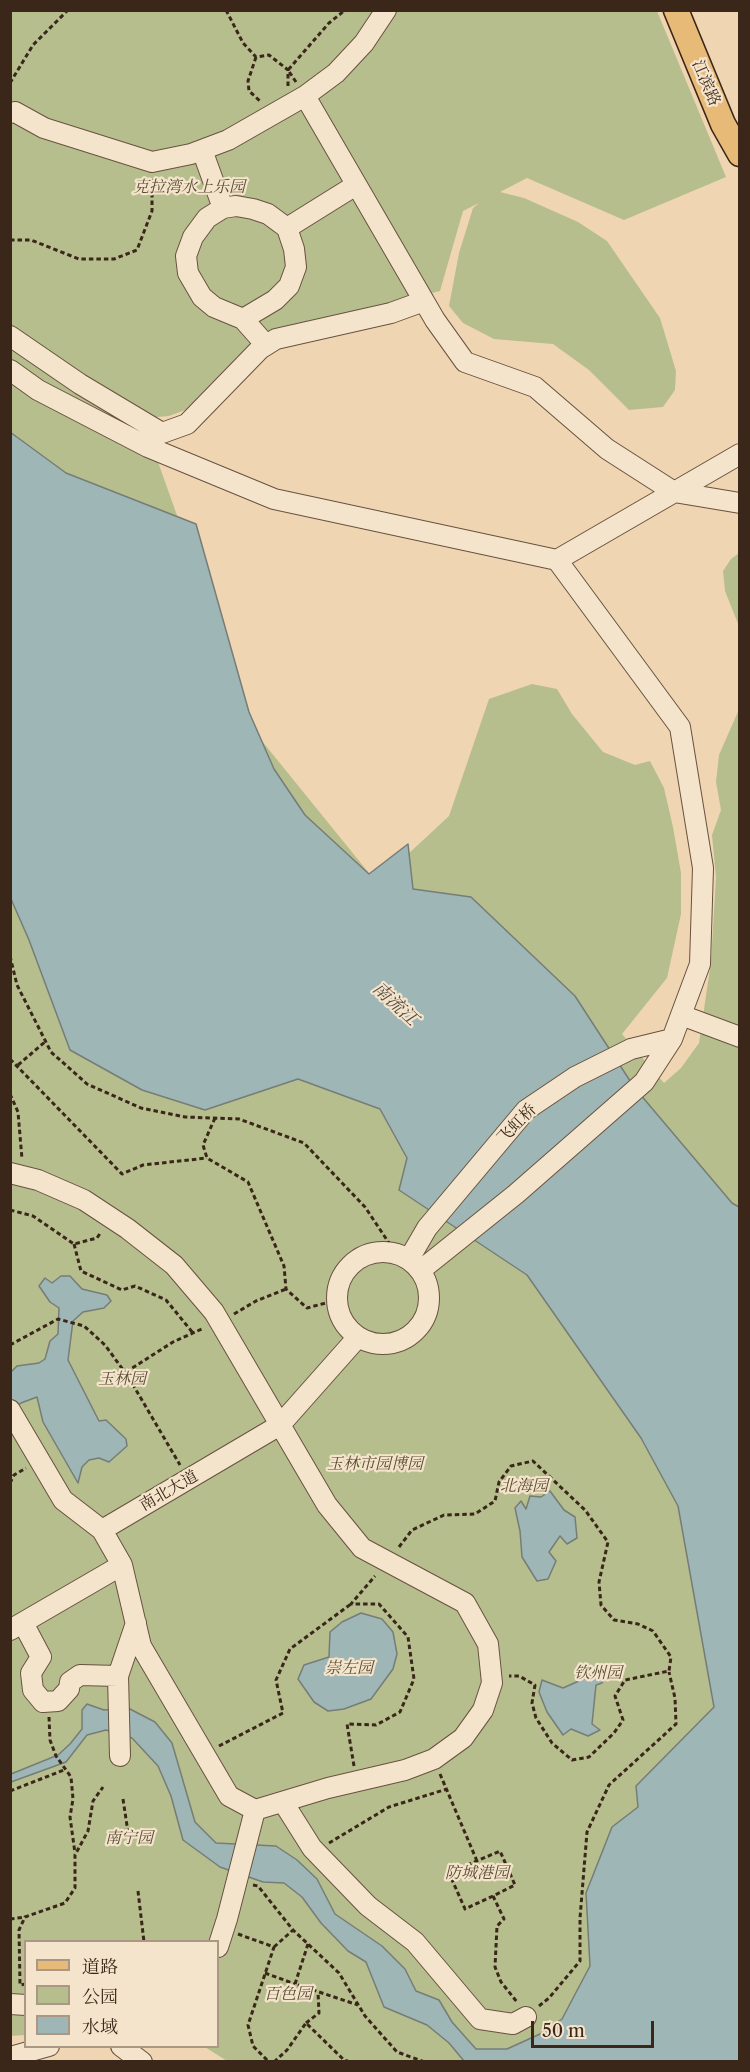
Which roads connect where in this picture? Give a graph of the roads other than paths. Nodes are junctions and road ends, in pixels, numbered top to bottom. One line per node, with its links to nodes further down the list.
1 (386, 10): 4 (street)
2 (676, 10): 8 (main road, 江滨路)
3 (693, 10): 6 (main road, 江滨路)
4 (296, 92): 7 (street); 9 (street)
5 (10, 113): 7 (street)
6 (740, 118)
7 (202, 150): 10 (street)
8 (740, 154)
9 (356, 185): 11 (street); 12 (street)
10 (223, 208): 11 (street); 13 (street)
11 (287, 228): 13 (street)
12 (424, 301): 15 (street); 18 (street)
13 (243, 319): 15 (street)
14 (10, 336): 15 (street)
15 (266, 345)
16 (10, 370): 20 (street)
17 (740, 454): 18 (street)
18 (674, 492): 19 (street); 20 (street)
19 (740, 503)
20 (557, 560): 21 (street)
21 (681, 1015): 22 (street); 23 (street)
22 (740, 1037)
23 (672, 1039): 25 (street); 25 (street, 飞虹桥)
24 (18, 1175): 28 (street)
25 (409, 1261): 26 (street); 26 (street)
26 (358, 1337): 28 (street, 南北大道)
27 (11, 1410): 29 (street)
28 (280, 1425): 29 (street, 南北大道); 35 (street)
29 (102, 1530): 30 (street)
30 (122, 1565): 31 (street); 32 (street)
31 (136, 1623): 33 (street); 36 (street)
32 (17, 1626): 33 (street)
33 (118, 1676): 34 (street)
34 (120, 1756)
35 (283, 1802): 36 (street); 38 (street)
36 (255, 1810): 37 (street)
37 (221, 1937)
38 (526, 2017)
39 (42, 2048): 41 (street)
40 (124, 2048): 42 (street)
41 (10, 2057)
42 (142, 2061)

